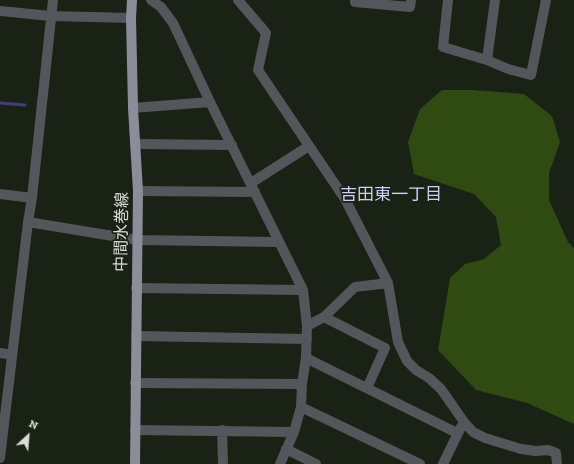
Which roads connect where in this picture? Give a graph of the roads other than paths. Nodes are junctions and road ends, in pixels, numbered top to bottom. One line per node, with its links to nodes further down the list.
1 (53, 0): 11 (street)
2 (132, 0): 12 (main road, 中間水巻線)
3 (151, 0): 14 (street)
4 (238, 0): 18 (street)
5 (355, 0): 6 (street)
6 (411, 0)
7 (448, 0): 13 (street)
8 (495, 0): 13 (street)
9 (546, 0): 13 (street)
10 (0, 11): 11 (street)
11 (51, 16): 12 (street); 22 (street)
12 (131, 18): 15 (main road, 中間水巻線)
13 (486, 60)
14 (210, 102): 15 (street); 17 (street)
15 (133, 108): 16 (main road, 中間水巻線)
16 (135, 144): 17 (street); 20 (main road, 中間水巻線)
17 (232, 145): 19 (street)
18 (309, 146): 19 (street); 26 (street)
19 (253, 188): 20 (street); 25 (street)
20 (138, 191): 24 (main road, 中間水巻線)
21 (0, 194): 22 (street)
22 (32, 198): 23 (street)
23 (28, 222): 24 (street); 34 (street)
24 (138, 240): 25 (street); 27 (main road, 中間水巻線)
25 (278, 242): 28 (street)
26 (388, 283): 29 (street); 40 (street)
27 (136, 288): 28 (street); 31 (main road, 中間水巻線)
28 (303, 290): 30 (street)
29 (324, 317): 30 (street); 38 (street)
30 (307, 326): 32 (street)
31 (136, 336): 32 (street); 36 (main road, 中間水巻線)
32 (307, 339): 35 (street)
33 (0, 353): 34 (street)
34 (12, 355): 46 (street)
35 (306, 358): 37 (street); 38 (street)
36 (135, 383): 37 (street); 41 (main road, 中間水巻線)
37 (302, 384): 39 (street)
38 (367, 388): 44 (street)
39 (302, 407): 43 (street); 51 (street)
40 (464, 422): 44 (street); 53 (street)
41 (135, 430): 42 (street); 47 (main road, 中間水巻線)
42 (222, 430): 43 (street); 48 (street)
43 (294, 432): 45 (street)
44 (457, 433): 52 (street)
45 (286, 449): 49 (street); 50 (street)
46 (0, 458)
47 (135, 464)
48 (223, 464)
49 (280, 464)
50 (316, 464)
51 (420, 464)
52 (443, 464)
53 (557, 464)

